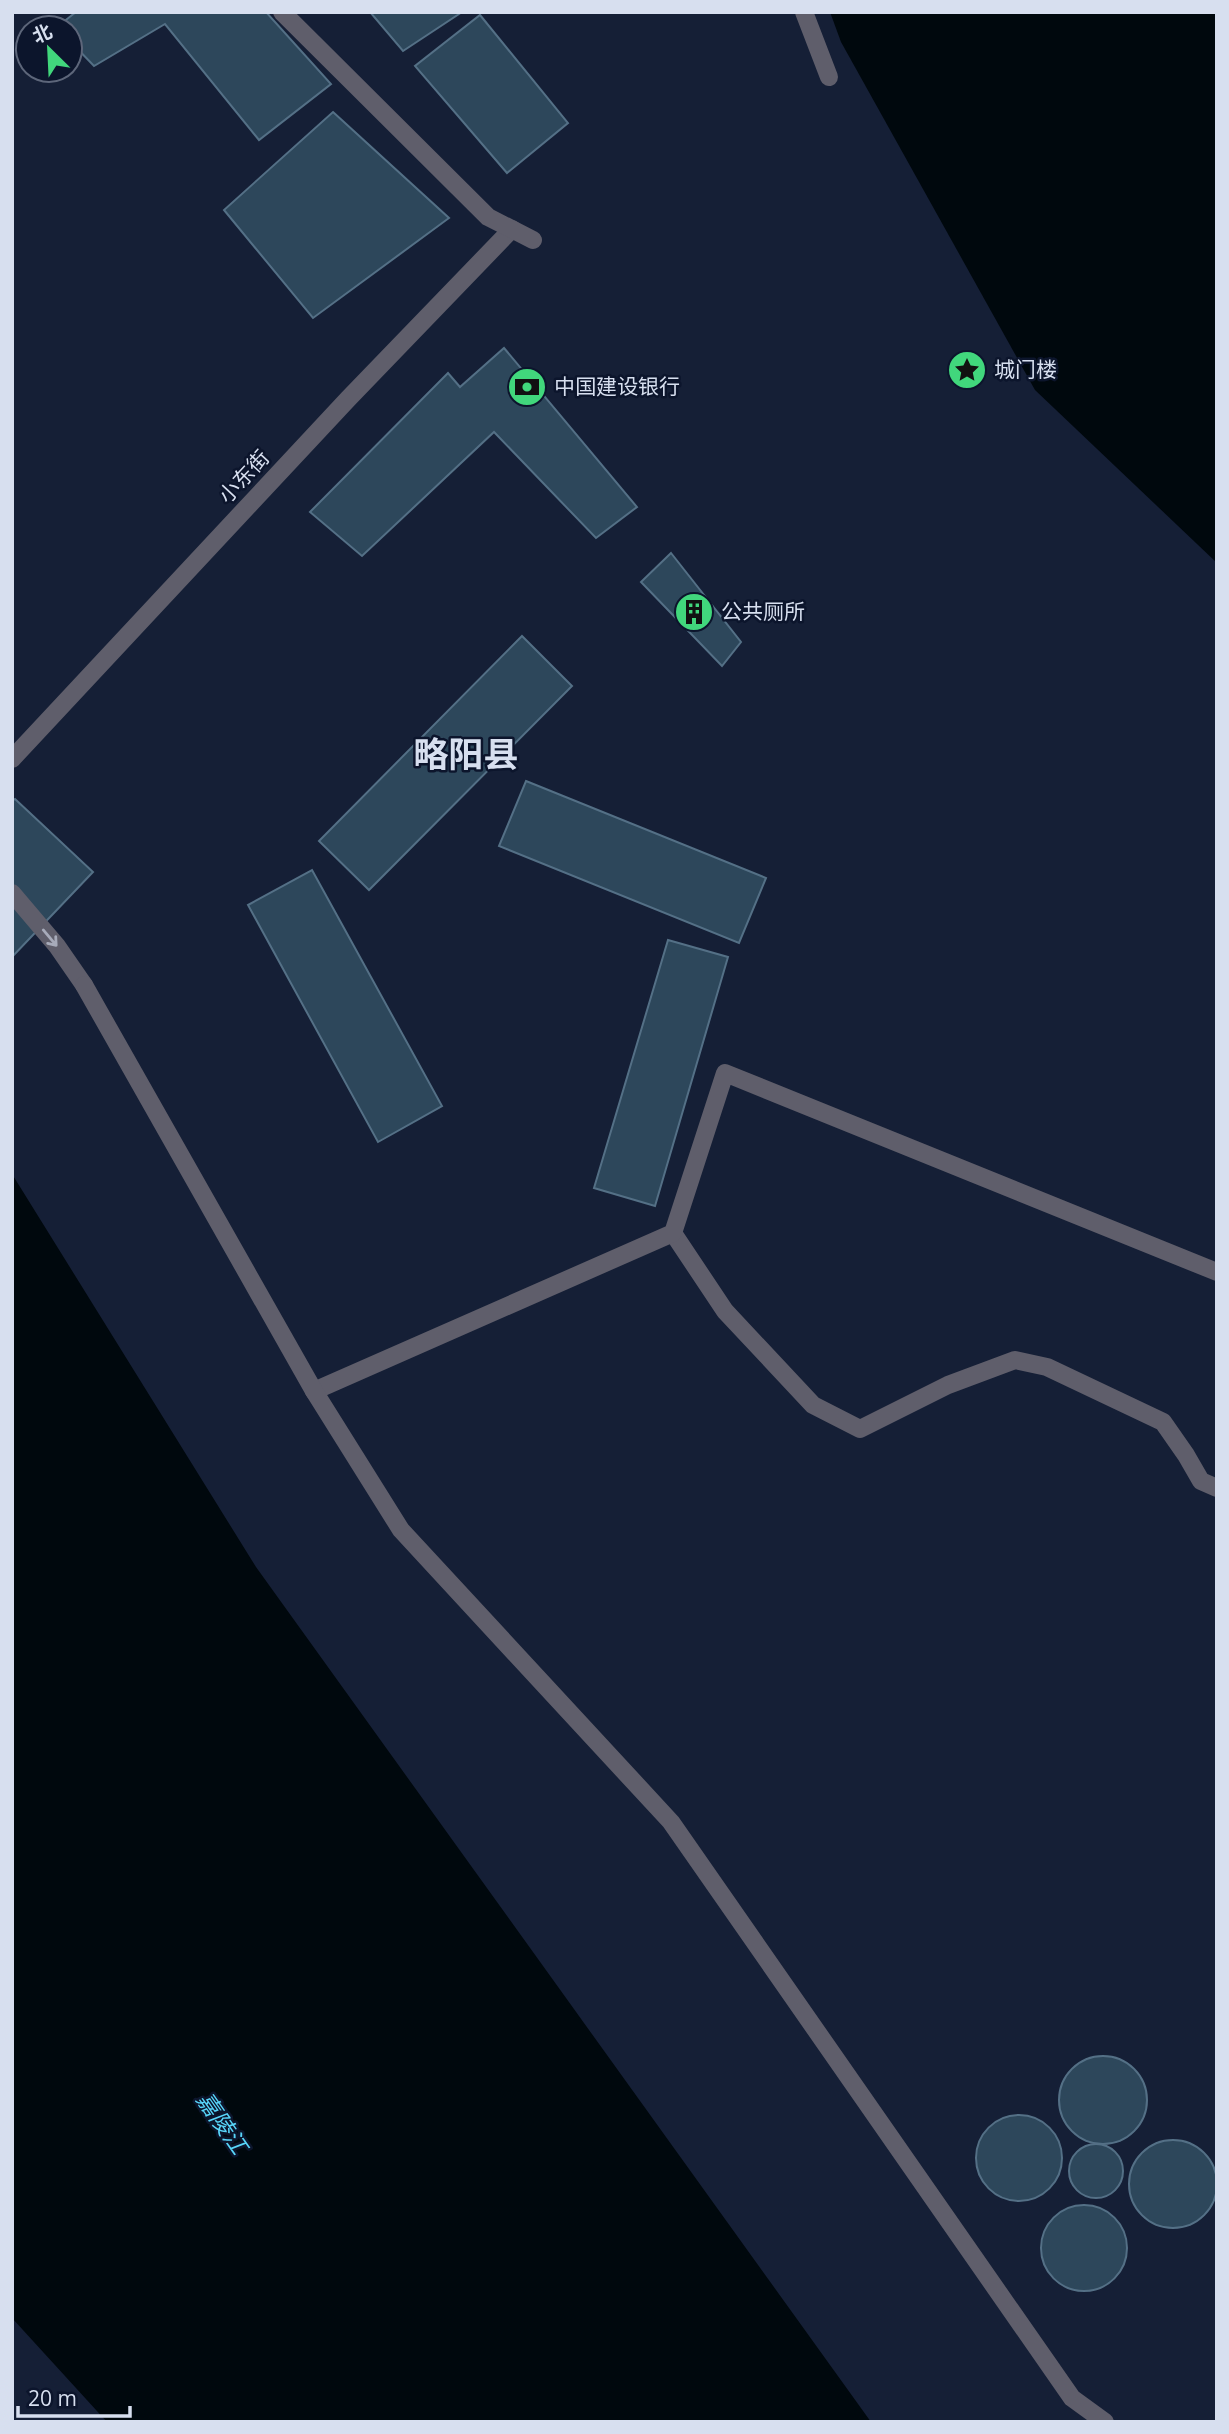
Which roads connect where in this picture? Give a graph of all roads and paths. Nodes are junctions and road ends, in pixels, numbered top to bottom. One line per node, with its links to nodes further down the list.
1 (282, 12): 4 (street)
2 (804, 12): 3 (street)
3 (829, 77)
4 (512, 229): 5 (street); 6 (street, 小东街)
5 (533, 240)
6 (12, 759)
7 (12, 894): 10 (street, one-way to 10)
8 (673, 1233): 9 (street); 10 (street); 11 (street)
9 (1217, 1272)
10 (314, 1391): 12 (street)
11 (1217, 1489)
12 (1105, 2422)

